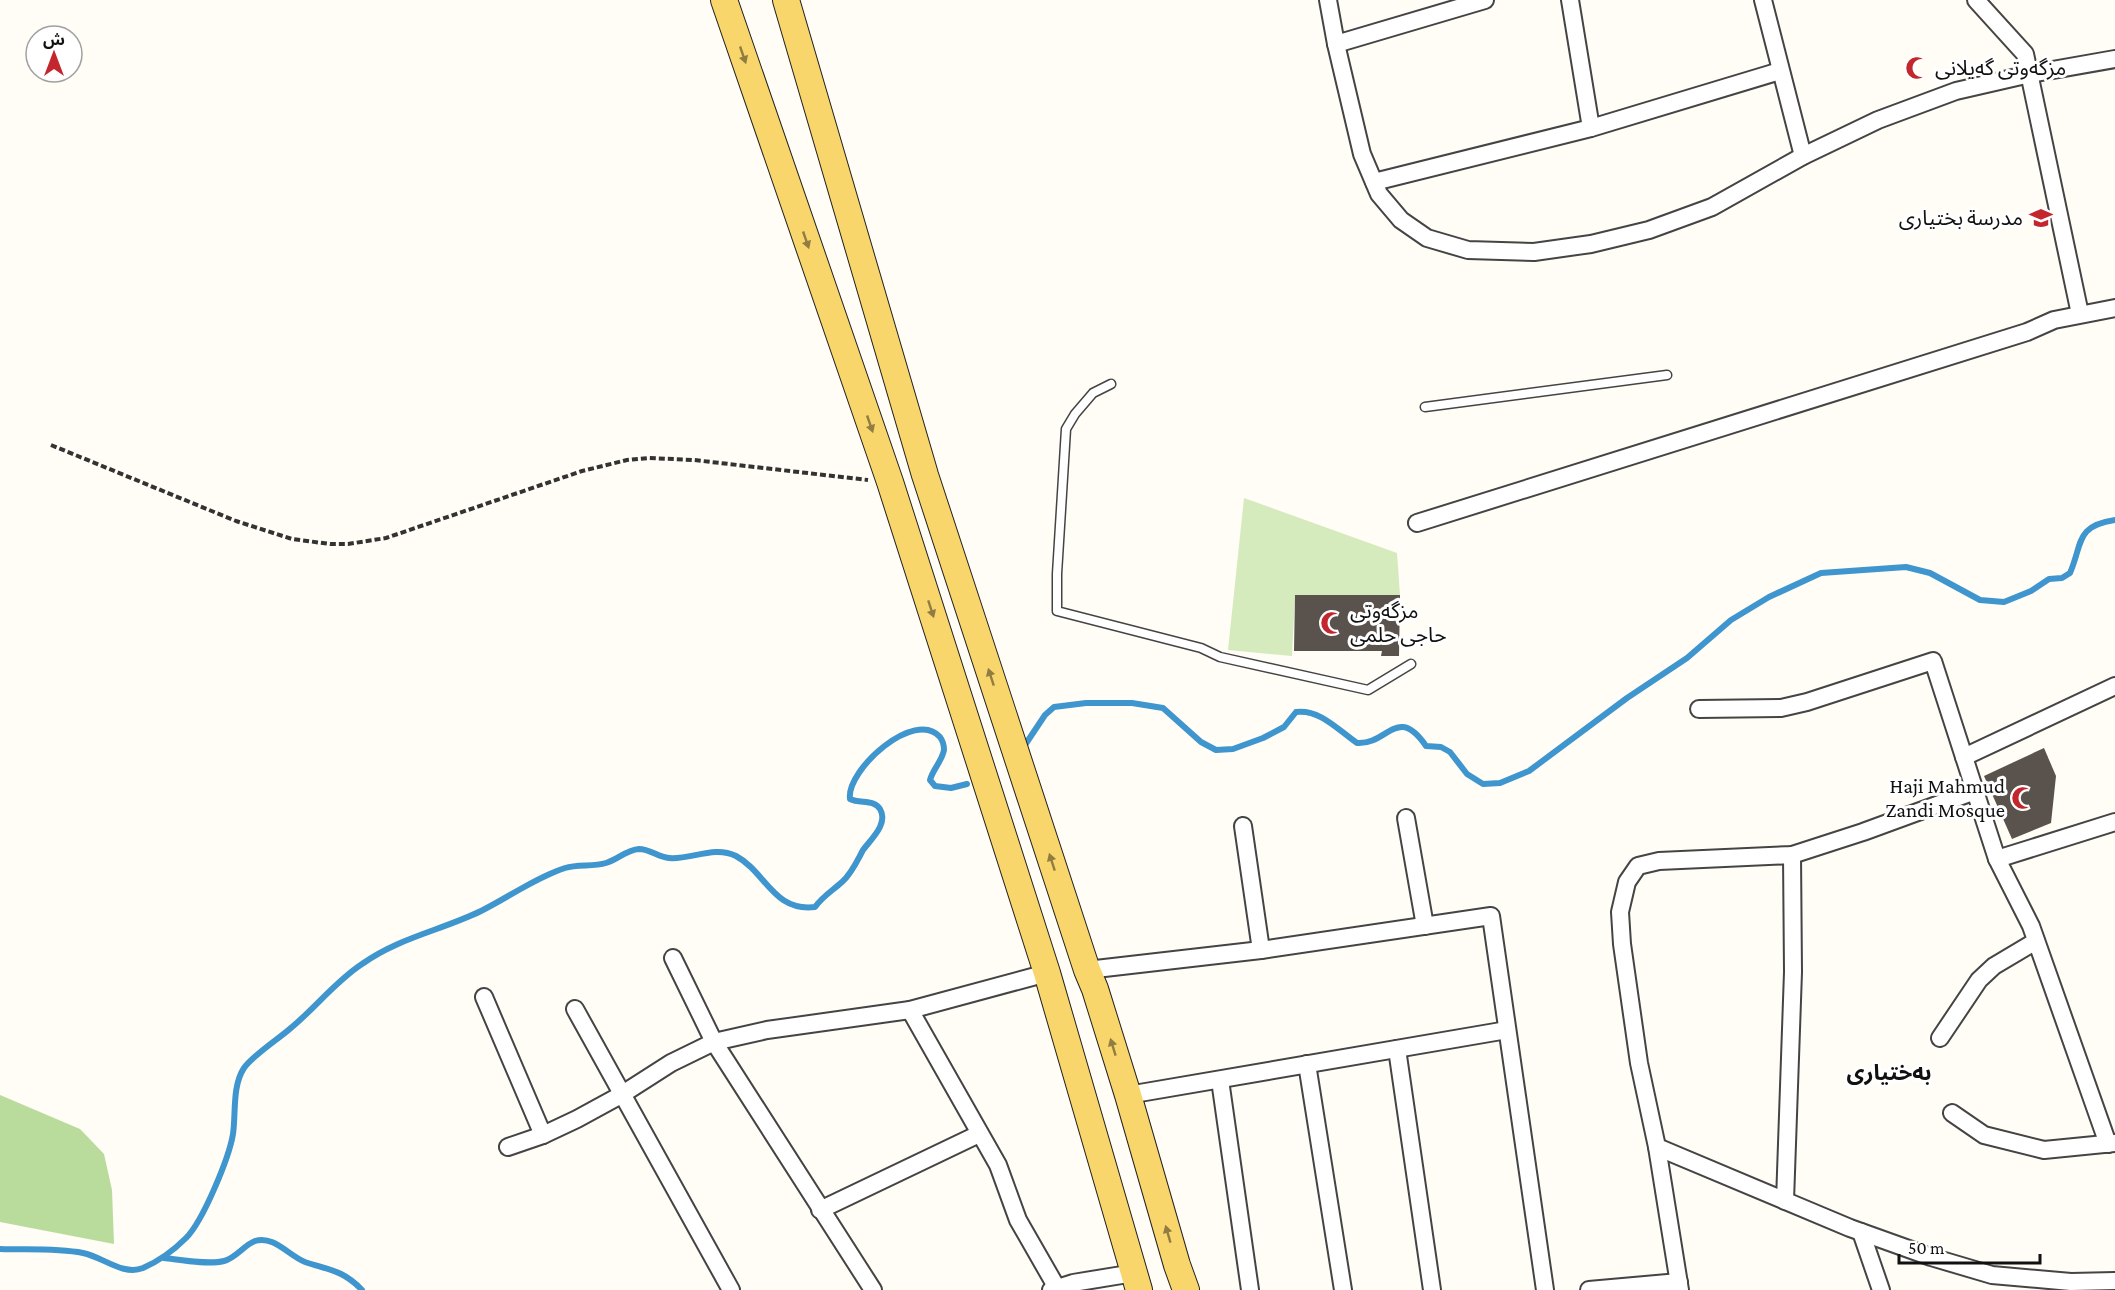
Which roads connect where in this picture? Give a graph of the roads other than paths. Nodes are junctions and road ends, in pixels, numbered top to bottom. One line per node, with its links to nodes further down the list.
1 (724, 0): 21 (main road, one-way to 21)
2 (786, 0): 20 (main road)
3 (1328, 0): 8 (street)
4 (1485, 0): 8 (street)
5 (1570, 0): 12 (street)
6 (1763, 0): 10 (street)
7 (1976, 0): 11 (street)
8 (1336, 44): 14 (street)
9 (2113, 55): 11 (street)
10 (1780, 70): 12 (street); 13 (street)
11 (2030, 74): 13 (street); 16 (street)
12 (1591, 128): 14 (street)
13 (1803, 156): 14 (street)
14 (1374, 182)
15 (2115, 308): 16 (street)
16 (2080, 314): 22 (street)
17 (1667, 375): 19 (lane)
18 (1110, 384): 23 (lane)
19 (1425, 407)
20 (925, 475): 21 (main road); 37 (main road, one-way to 20)
21 (890, 482): 38 (main road, one-way to 38)
22 (1417, 523)
23 (1411, 664)
24 (2115, 686): 26 (street)
25 (1699, 709): 26 (street)
26 (1965, 757): 27 (street)
27 (1975, 790): 31 (street); 32 (street)
28 (1406, 818): 33 (street)
29 (2115, 822): 32 (street)
30 (1243, 826): 35 (street)
31 (1792, 855): 55 (street); 56 (street)
32 (1997, 859): 34 (street)
33 (1425, 926): 35 (street); 42 (street)
34 (2037, 941): 43 (street); 53 (street)
35 (1261, 950): 37 (street)
36 (673, 958): 44 (street)
37 (1087, 970): 49 (main road, one-way to 37)
38 (1047, 973): 41 (street); 60 (main road)
39 (484, 997): 52 (street)
40 (575, 1009): 48 (street)
41 (910, 1010): 44 (street); 51 (street)
42 (1507, 1030): 45 (street); 69 (street)
43 (1940, 1038)
44 (714, 1042): 48 (street); 57 (street)
45 (1397, 1049): 46 (street); 68 (street)
46 (1307, 1064): 47 (street); 67 (street)
47 (1220, 1080): 49 (street); 66 (street)
48 (621, 1095): 52 (street); 63 (street)
49 (1128, 1095): 65 (main road, one-way to 49)
50 (1952, 1113): 53 (street)
51 (979, 1134): 57 (street); 62 (street)
52 (543, 1135): 54 (street)
53 (2112, 1144)
54 (508, 1147)
55 (1657, 1147): 56 (street); 61 (street)
56 (1785, 1201): 58 (street)
57 (820, 1210): 64 (street)
58 (1861, 1232): 59 (street); 71 (street)
59 (2115, 1281)
60 (1136, 1282): 62 (street)
61 (1680, 1286): 70 (street)
62 (1054, 1289)
63 (731, 1290)
64 (873, 1290)
65 (1186, 1290)
66 (1250, 1290)
67 (1343, 1290)
68 (1432, 1290)
69 (1545, 1290)
70 (1589, 1290)
71 (1881, 1290)

